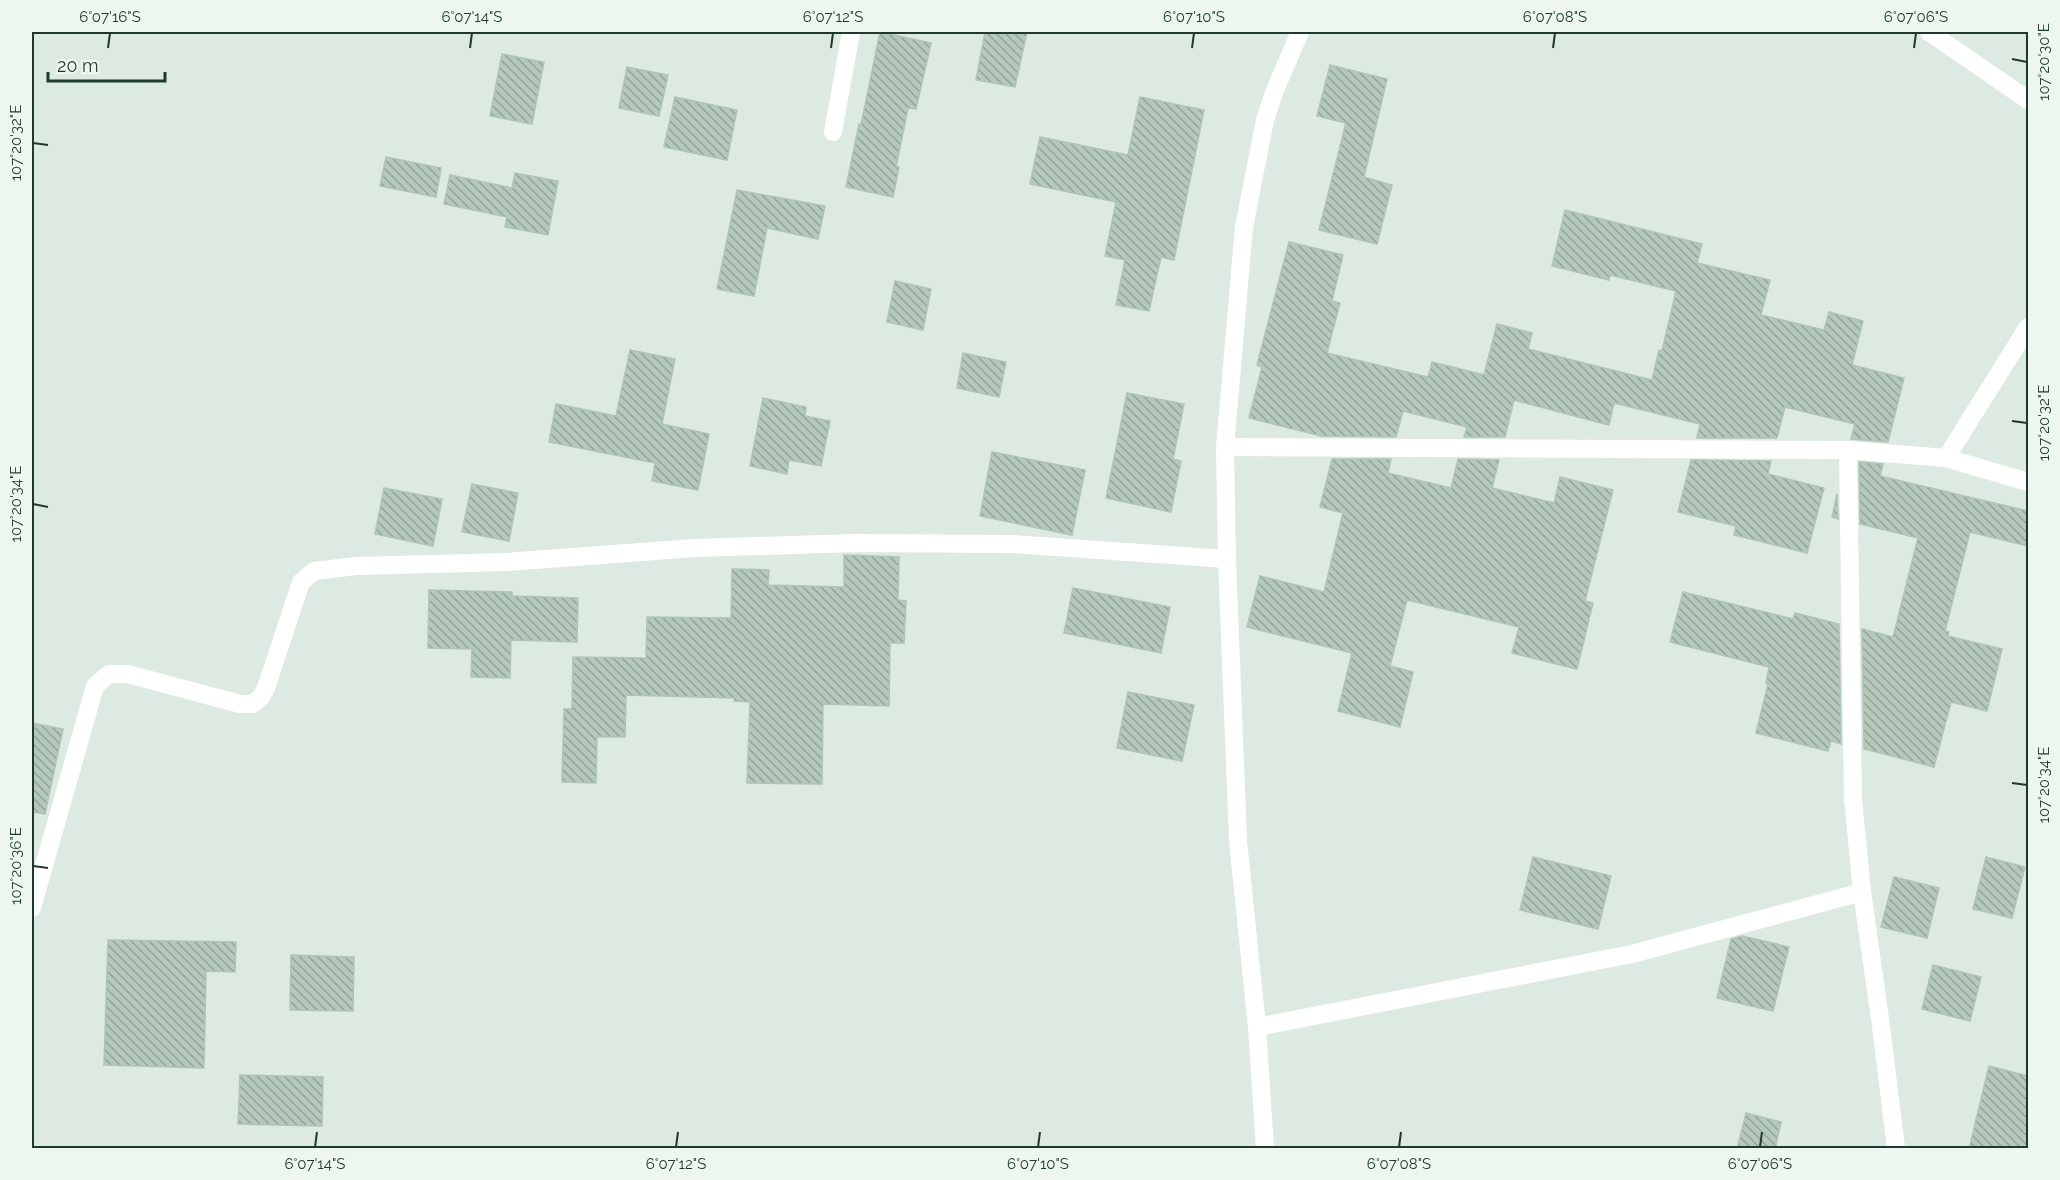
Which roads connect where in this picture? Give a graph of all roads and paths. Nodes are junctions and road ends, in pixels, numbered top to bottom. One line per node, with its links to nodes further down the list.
1 (851, 32): 5 (street)
2 (1300, 32): 7 (street)
3 (1929, 32): 4 (street)
4 (2028, 100)
5 (833, 132)
6 (2028, 327): 9 (street)
7 (1225, 447): 8 (street); 11 (street)
8 (1848, 450): 9 (street); 13 (street)
9 (1946, 458): 10 (street)
10 (2028, 482)
11 (1227, 558): 12 (street); 15 (street)
12 (39, 850): 14 (street)
13 (1862, 892): 15 (street); 17 (street)
14 (32, 908)
15 (1257, 1028): 16 (street)
16 (1265, 1149)
17 (1896, 1149)

